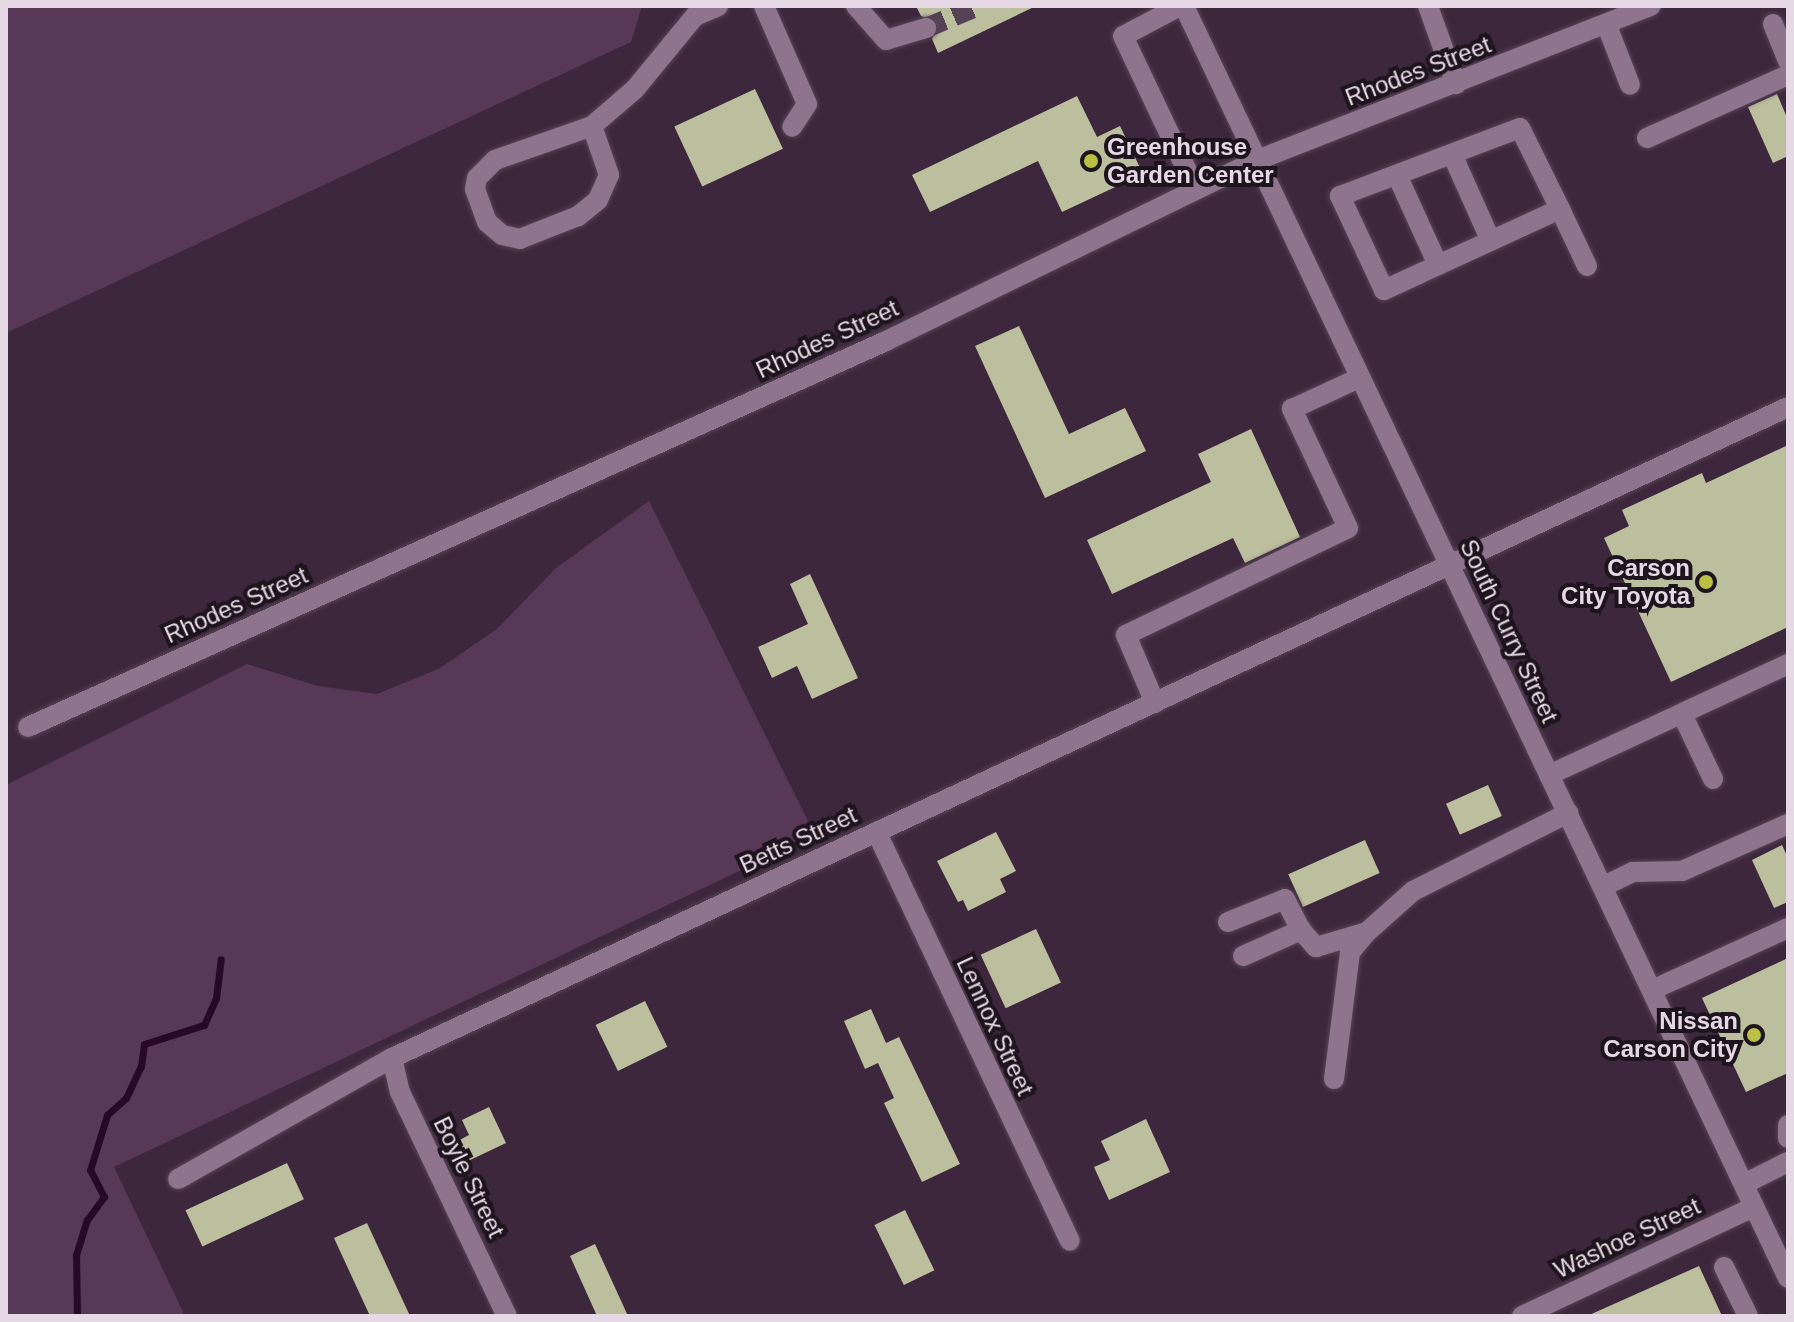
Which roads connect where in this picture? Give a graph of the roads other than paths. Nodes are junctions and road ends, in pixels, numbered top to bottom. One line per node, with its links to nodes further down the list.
1 (718, 6): 14 (street)
2 (764, 6): 15 (street)
3 (856, 6): 9 (street)
4 (1182, 6): 18 (street, South Curry Street); 20 (street)
5 (1428, 6): 12 (street)
6 (1651, 6): 8 (street, Rhodes Street)
7 (1773, 24): 10 (street)
8 (1607, 26): 12 (street, Rhodes Street); 13 (street)
9 (926, 28)
10 (1788, 61)
11 (1788, 75): 16 (street)
12 (1456, 84): 18 (street, Rhodes Street)
13 (1630, 85)
14 (592, 126): 14 (street)
15 (792, 127)
16 (1647, 138)
17 (1452, 154): 19 (street); 21 (street); 22 (street)
18 (1255, 161): 20 (street, Rhodes Street); 25 (street, South Curry Street)
19 (1397, 175): 23 (street); 23 (street)
20 (1196, 190): 31 (street, Rhodes Street)
21 (1560, 209): 22 (street); 24 (street)
22 (1491, 241): 23 (street)
23 (1438, 265)
24 (1587, 266)
25 (1359, 378): 27 (street, South Curry Street); 29 (street)
26 (1788, 407): 27 (street, Betts Street)
27 (1450, 565): 29 (street, Betts Street); 32 (street, South Curry Street)
28 (1788, 664): 30 (street)
29 (1155, 703): 36 (street, Betts Street)
30 (1682, 714): 32 (street); 33 (street)
31 (28, 727)
32 (1549, 775): 34 (street, South Curry Street)
33 (1713, 779)
34 (1568, 813): 37 (street, South Curry Street); 41 (street)
35 (1788, 824): 37 (street)
36 (877, 833): 44 (street, Betts Street); 52 (street, Lennox Street)
37 (1604, 886): 43 (street, South Curry Street)
38 (1228, 922): 40 (street)
39 (1788, 928): 43 (street)
40 (1301, 930): 41 (street); 42 (street)
41 (1367, 932): 45 (street)
42 (1243, 956)
43 (1652, 990): 50 (street, South Curry Street)
44 (392, 1058): 49 (street, Betts Street); 55 (street, Boyle Street)
45 (1334, 1079)
46 (1788, 1125): 47 (street)
47 (1788, 1138)
48 (1788, 1162): 50 (street)
49 (178, 1179)
50 (1744, 1184): 51 (street, South Curry Street)
51 (1754, 1207): 54 (street, South Curry Street); 56 (street, Washoe Street)
52 (1070, 1241)
53 (1724, 1267): 57 (street)
54 (1788, 1278)
55 (507, 1316)
56 (1522, 1316)
57 (1748, 1316)

